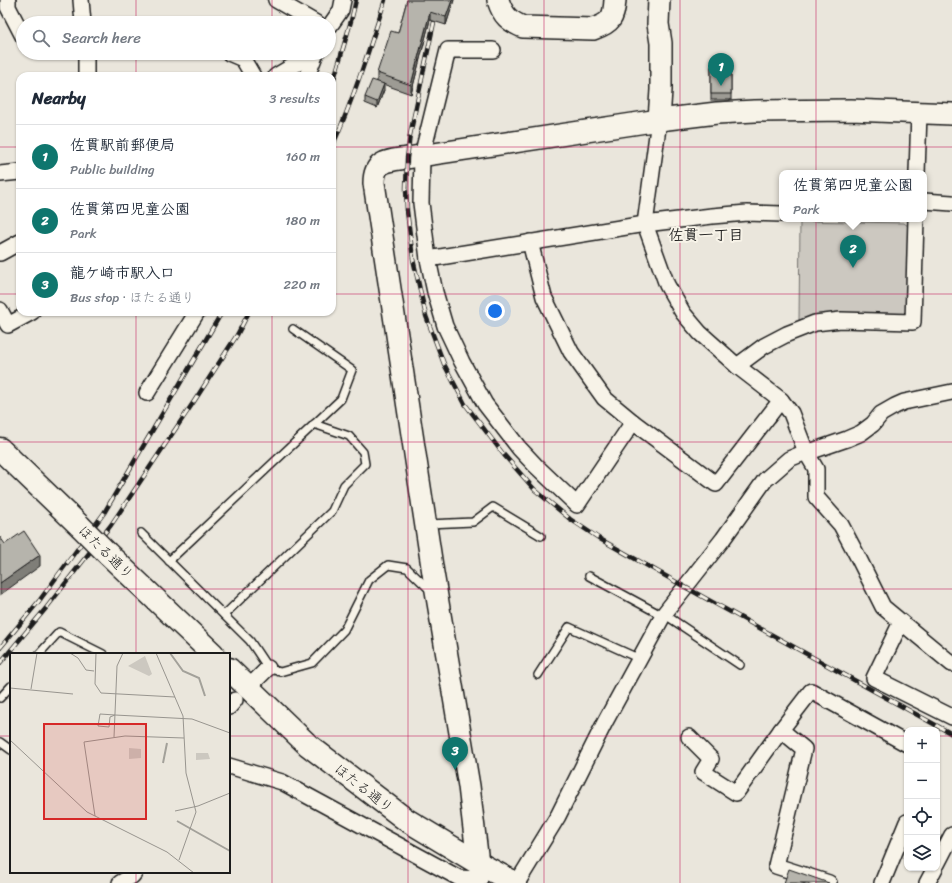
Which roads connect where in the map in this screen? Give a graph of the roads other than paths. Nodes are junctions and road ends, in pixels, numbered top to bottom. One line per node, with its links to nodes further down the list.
1 (8, 0): 11 (street)
2 (81, 0): 8 (street)
3 (276, 0): 9 (street)
4 (343, 0): 10 (street)
5 (498, 0): 6 (street)
6 (615, 0)
7 (659, 0): 23 (street)
8 (83, 16)
9 (304, 16)
10 (336, 17)
11 (16, 22)
12 (493, 50): 24 (street)
13 (86, 60): 17 (street)
14 (244, 60): 18 (street)
15 (304, 60): 19 (street)
16 (313, 60): 20 (street)
17 (86, 72)
18 (251, 72)
19 (283, 72)
20 (309, 72)
21 (919, 113): 22 (street); 23 (street); 25 (street)
22 (952, 114)
23 (659, 120): 24 (street); 32 (street)
24 (422, 156): 36 (street); 49 (street)
25 (917, 170)
26 (16, 172): 27 (street)
27 (0, 174)
28 (927, 201): 29 (street)
29 (952, 203)
30 (779, 214): 32 (street)
31 (916, 222): 41 (street)
32 (645, 224): 33 (street); 41 (street)
33 (530, 242): 36 (street); 45 (street)
34 (16, 244): 35 (street)
35 (0, 253)
36 (428, 259): 45 (street)
37 (0, 310): 38 (street)
38 (25, 316)
39 (195, 316): 43 (street)
40 (293, 329): 46 (lane)
41 (737, 366): 44 (street)
42 (952, 392): 48 (street)
43 (147, 393)
44 (781, 400): 45 (street); 48 (street)
45 (633, 422)
46 (314, 424): 52 (lane); 55 (lane)
47 (0, 449): 60 (main road, ほたる通り, bridge)
48 (806, 452): 56 (street); 57 (street)
49 (426, 524): 51 (lane); 54 (street)
50 (141, 533): 52 (lane)
51 (541, 536)
52 (169, 560): 55 (lane)
53 (589, 576): 56 (lane)
54 (437, 596): 64 (lane); 82 (street)
55 (224, 615): 64 (lane)
56 (663, 615): 61 (street); 63 (lane)
57 (901, 622): 62 (street); 70 (street)
58 (40, 653): 59 (lane)
59 (101, 653)
60 (212, 653)
61 (640, 659): 66 (lane); 84 (street)
62 (952, 664)
63 (740, 665)
64 (268, 668): 67 (street)
65 (230, 670): 82 (main road, ほたる通り)
66 (538, 675)
67 (256, 680)
68 (10, 687): 69 (lane)
69 (0, 698)
70 (952, 717)
71 (781, 730): 72 (street); 74 (street); 85 (street)
72 (689, 737)
73 (0, 742): 75 (lane)
74 (904, 742)
75 (10, 749)
76 (230, 766): 82 (street)
77 (904, 829): 86 (street)
78 (952, 835): 79 (street)
79 (940, 858)
80 (933, 871): 87 (street)
81 (134, 873): 83 (street)
82 (479, 875): 84 (main road, ほたる通り)
83 (120, 883)
84 (516, 883)
85 (829, 883)
86 (882, 883)
87 (927, 883)

